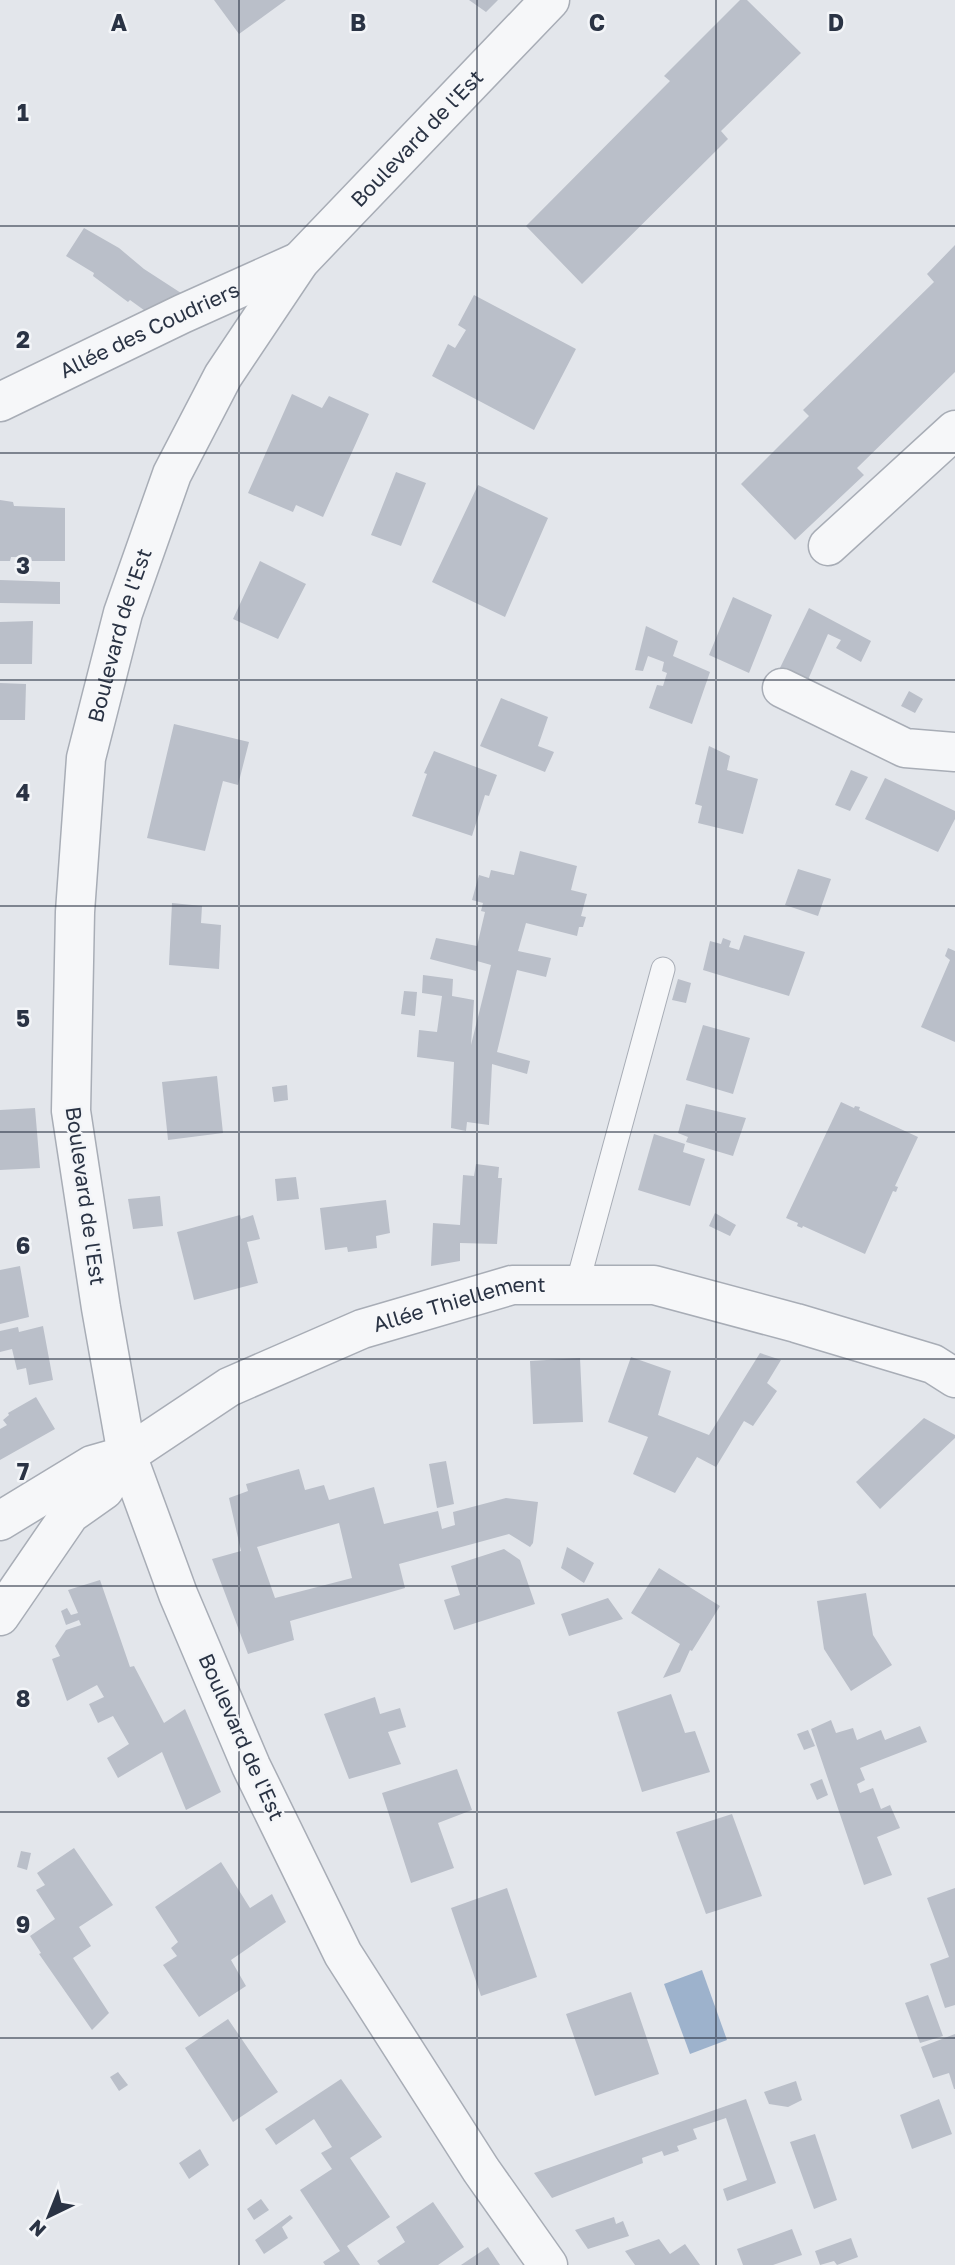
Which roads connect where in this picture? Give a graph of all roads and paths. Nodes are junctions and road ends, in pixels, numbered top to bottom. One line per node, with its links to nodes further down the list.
1 (550, 0): 2 (street, Boulevard de l'Est)
2 (300, 261): 3 (street, Allée des Coudriers); 11 (street, Boulevard de l'Est)
3 (0, 402)
4 (955, 430): 5 (street)
5 (828, 546)
6 (782, 688): 7 (street)
7 (955, 752)
8 (663, 969): 9 (lane)
9 (577, 1285): 10 (street, Allée Thiellement); 11 (street, Allée Thiellement)
10 (955, 1378)
11 (127, 1455): 12 (street, Allée Thiellement); 13 (street); 14 (street, Boulevard de l'Est)
12 (0, 1521)
13 (0, 1616)
14 (548, 2265)

